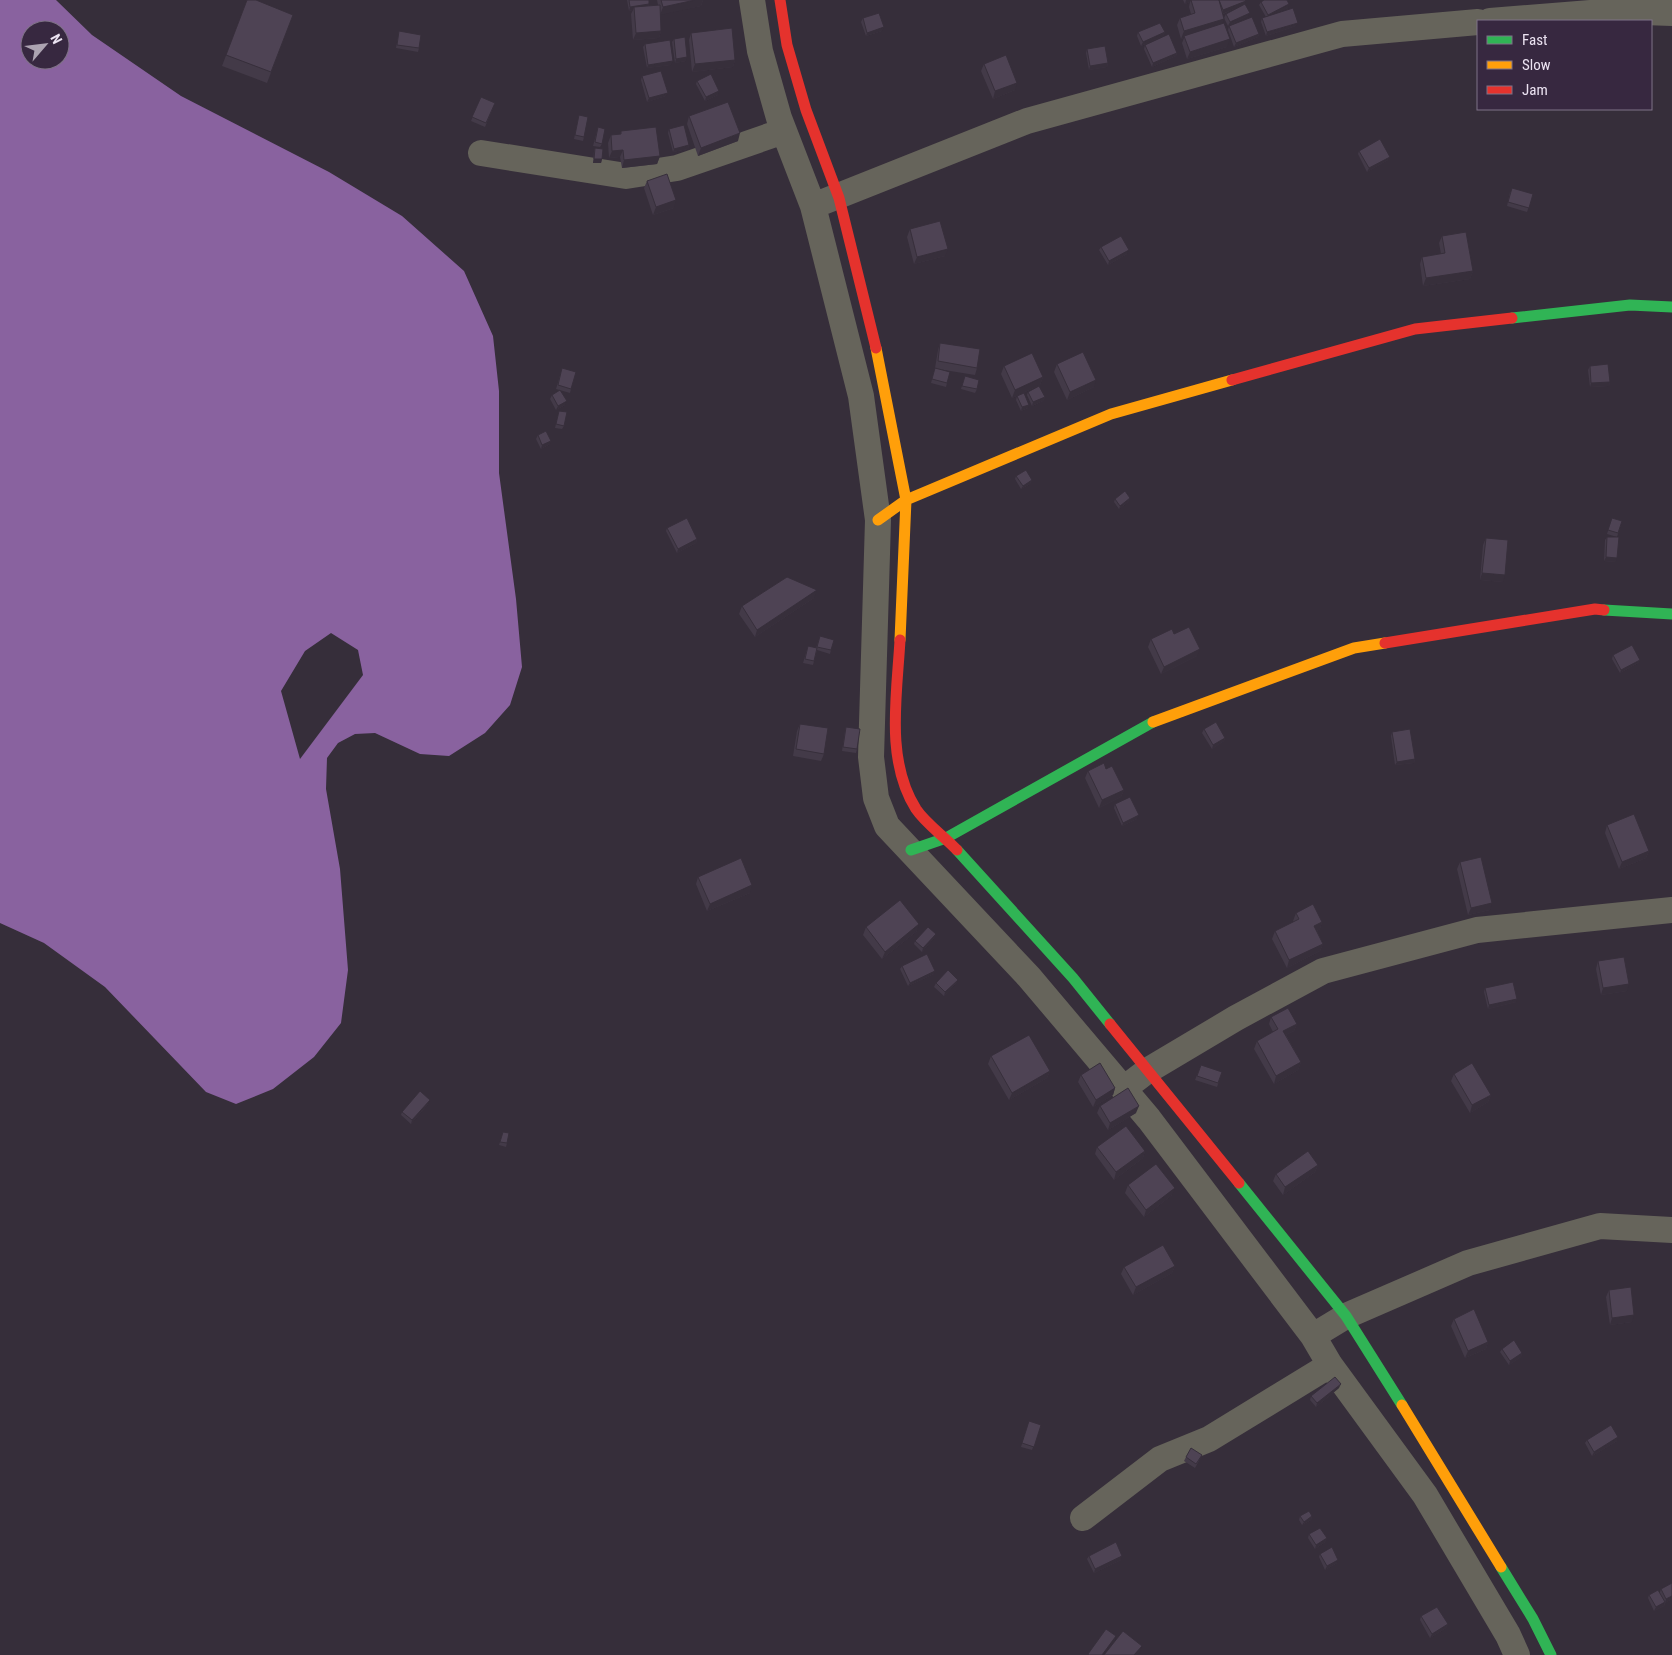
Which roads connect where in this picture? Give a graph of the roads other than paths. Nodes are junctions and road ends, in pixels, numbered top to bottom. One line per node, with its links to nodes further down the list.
1 (752, 0): 6 (street)
2 (780, 0): 8 (street)
3 (1672, 13): 4 (street)
4 (1502, 20)
5 (1477, 22): 8 (street)
6 (784, 131): 7 (street); 9 (street)
7 (481, 153)
8 (839, 198): 9 (street); 11 (street)
9 (813, 206): 12 (street)
10 (1672, 307): 11 (street)
11 (906, 500): 12 (street); 14 (street)
12 (878, 520): 15 (street)
13 (1672, 614): 14 (street)
14 (946, 838): 15 (street); 17 (street)
15 (911, 850): 18 (street)
16 (1672, 910): 17 (street)
17 (1147, 1071): 18 (street); 20 (street)
18 (1124, 1089): 21 (street)
19 (1672, 1230): 20 (street)
20 (1346, 1316): 21 (street); 25 (street)
21 (1313, 1336): 22 (street)
22 (1330, 1365): 23 (street); 24 (street)
23 (1083, 1518)
24 (1517, 1655)
25 (1551, 1655)

